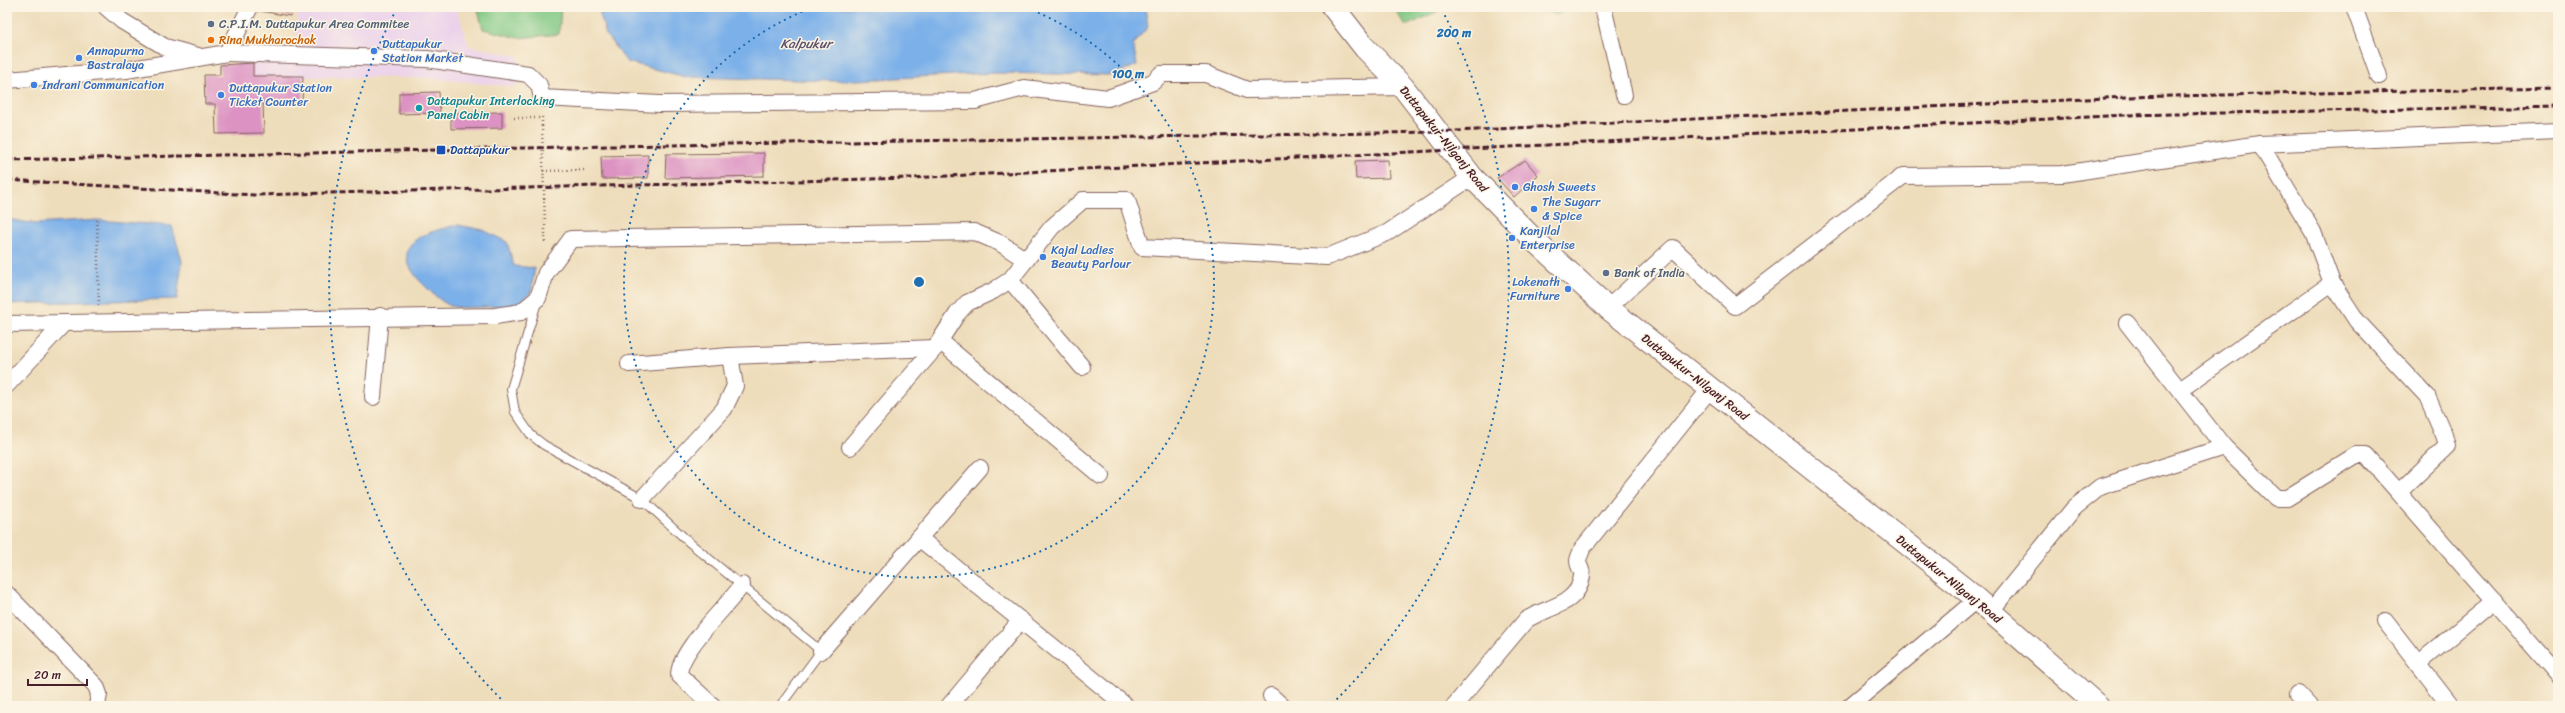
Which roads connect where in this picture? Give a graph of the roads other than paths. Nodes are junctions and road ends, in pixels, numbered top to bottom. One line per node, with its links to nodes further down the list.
1 (106, 7): 7 (street)
2 (250, 7): 6 (street)
3 (1334, 7): 10 (main road, Duttapukur-Nilganj Road)
4 (1603, 7): 11 (street)
5 (2354, 7): 8 (street)
6 (227, 53): 7 (street); 10 (street)
7 (203, 57): 9 (street)
8 (2379, 76)
9 (7, 80)
10 (1403, 87): 14 (main road, Duttapukur-Nilganj Road)
11 (1624, 95)
12 (2558, 131): 13 (street)
13 (2260, 144): 17 (street); 19 (street)
14 (1472, 178): 15 (street); 19 (main road, Duttapukur-Nilganj Road)
15 (1026, 260): 16 (street); 18 (street)
16 (1010, 280): 24 (street); 27 (street)
17 (2332, 283): 30 (street); 36 (street)
18 (538, 298): 20 (street); 37 (lane)
19 (1608, 308): 29 (main road, Duttapukur-Nilganj Road)
20 (380, 316): 21 (street); 31 (street)
21 (64, 323): 23 (street); 28 (street)
22 (2128, 323): 30 (street)
23 (7, 324)
24 (938, 345): 25 (street); 32 (street); 35 (street)
25 (730, 356): 26 (street); 37 (street)
26 (628, 364)
27 (1082, 367)
28 (7, 385)
29 (1710, 389): 42 (main road, Duttapukur-Nilganj Road); 54 (street)
30 (2180, 390): 33 (street)
31 (373, 397)
32 (850, 447)
33 (2224, 447): 36 (street); 42 (street)
34 (980, 468): 38 (street)
35 (1101, 476)
36 (2399, 492): 41 (street)
37 (642, 499): 39 (lane)
38 (919, 538): 43 (street); 45 (street)
39 (742, 585): 45 (lane); 50 (street)
40 (7, 594): 49 (street)
41 (2494, 601): 46 (street); 47 (street)
42 (1983, 606): 55 (street); 56 (main road, Duttapukur-Nilganj Road)
43 (1020, 620): 52 (street); 53 (street)
44 (2385, 621): 46 (street)
45 (822, 651): 51 (lane)
46 (2418, 664): 58 (street)
47 (2558, 675)
48 (2298, 694): 57 (street)
49 (97, 706)
50 (713, 706)
51 (780, 706)
52 (949, 706)
53 (1126, 706)
54 (1454, 706)
55 (1850, 706)
56 (2098, 706)
57 (2309, 706)
58 (2451, 706)

